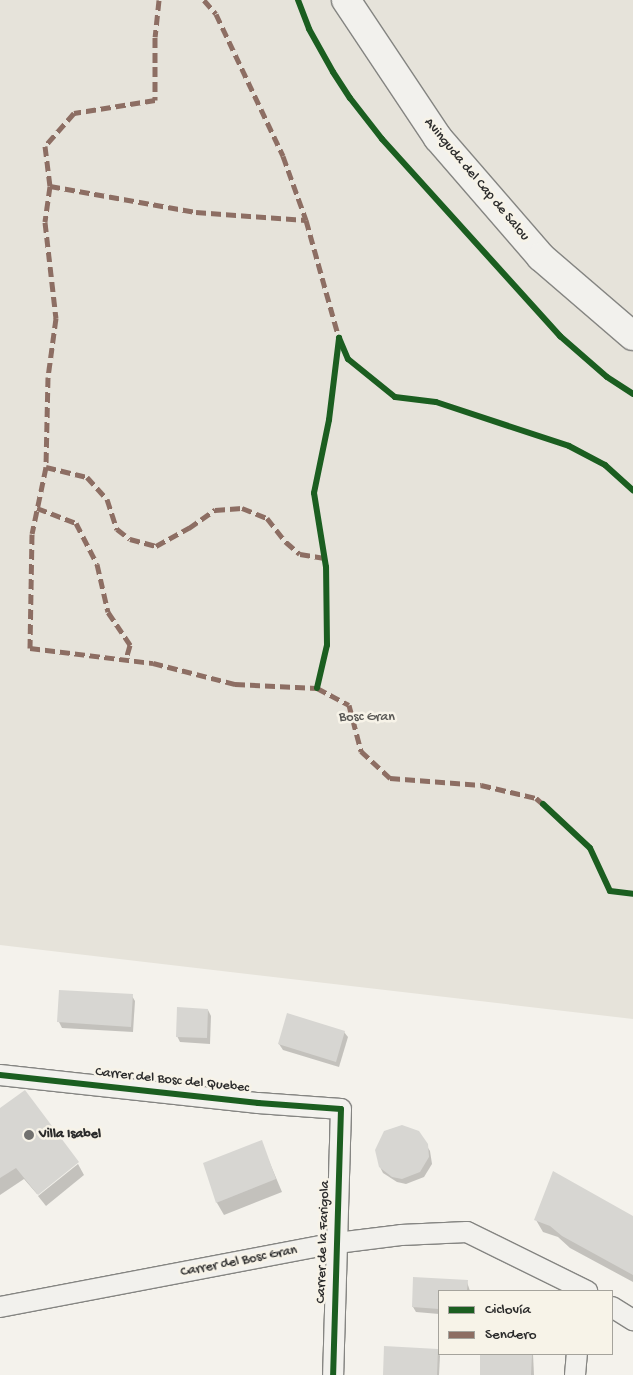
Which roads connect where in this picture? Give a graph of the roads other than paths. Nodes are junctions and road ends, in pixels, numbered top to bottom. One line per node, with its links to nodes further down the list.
1 (346, 0): 2 (street, Avinguda del Cap de Salou)
2 (633, 336)
3 (0, 1075): 4 (street, Carrer del Bosc del Quebec)
4 (341, 1109): 5 (street, Carrer de la Farigola)
5 (337, 1243): 6 (street, Carrer del Bosc Gran); 7 (street, Carrer del Bosc Gran); 11 (street, Carrer de la Farigola)
6 (582, 1290)
7 (0, 1307)
8 (613, 1308): 9 (street)
9 (633, 1320)
10 (577, 1355): 12 (street)
11 (333, 1375)
12 (574, 1375)

